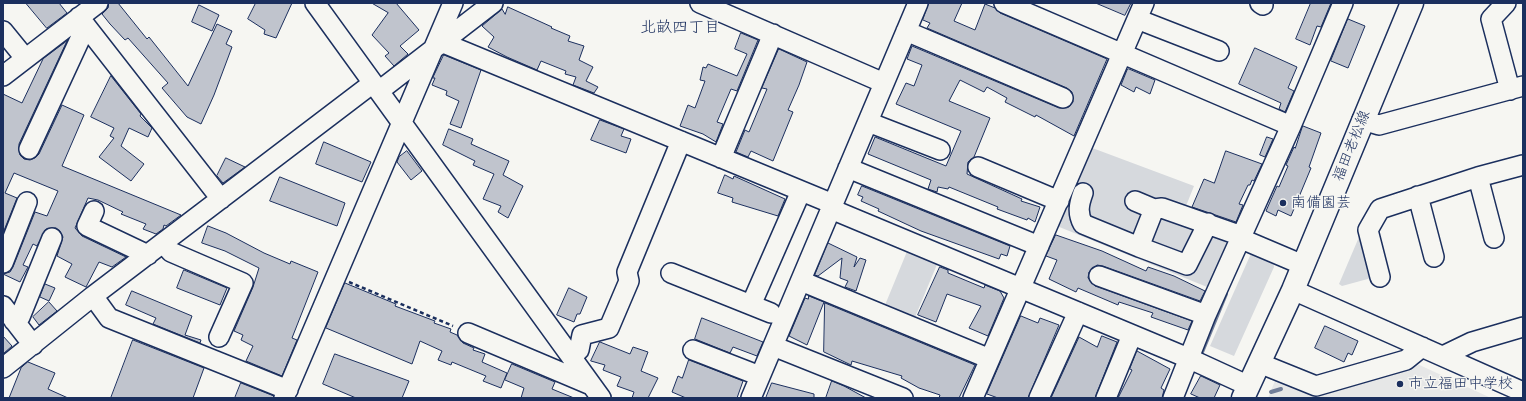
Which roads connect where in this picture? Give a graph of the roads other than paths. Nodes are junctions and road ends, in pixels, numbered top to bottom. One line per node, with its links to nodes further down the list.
1 (98, 3): 12 (street)
2 (315, 3): 22 (street)
3 (453, 3): 16 (street)
4 (493, 3): 16 (street)
5 (700, 3): 15 (street)
6 (918, 3): 14 (street)
7 (1004, 3): 18 (street)
8 (1343, 3): 28 (street)
9 (1412, 3): 25 (main road, 福田老松線)
10 (1506, 3): 23 (street)
11 (1140, 11): 17 (street); 18 (street)
12 (83, 22): 19 (street); 30 (street); 40 (street)
13 (3, 31): 19 (street)
14 (906, 31): 21 (street); 24 (street)
15 (772, 34): 21 (street); 32 (street)
16 (437, 45): 22 (street); 27 (street); 29 (street)
17 (1219, 51)
18 (1122, 54): 28 (street); 41 (street)
19 (25, 58): 20 (street)
20 (3, 76)
21 (884, 83): 26 (street)
22 (376, 87): 27 (street); 40 (street)
23 (1516, 88): 25 (street)
24 (1063, 98)
25 (1362, 120): 57 (main road, 福田老松線)
26 (868, 122): 31 (street); 35 (street)
27 (402, 123): 79 (street); 89 (street)
28 (1291, 126): 50 (street)
29 (681, 141): 32 (street); 79 (street)
30 (29, 149)
31 (940, 150)
32 (721, 158): 37 (street)
33 (1523, 165): 36 (street)
34 (978, 167): 41 (street)
35 (848, 168): 44 (street); 52 (street)
36 (1478, 177): 39 (street); 49 (street)
37 (801, 191): 44 (street); 65 (street)
38 (1083, 193): 53 (street)
39 (1418, 196): 55 (street); 60 (street)
40 (221, 199): 51 (street)
41 (1059, 201): 52 (street)
42 (27, 202): 56 (street)
43 (1135, 202): 45 (street)
44 (832, 207): 61 (street); 62 (street)
45 (1154, 209): 47 (street); 53 (street)
46 (94, 211): 54 (street)
47 (1208, 223): 50 (street); 53 (street)
48 (52, 238): 70 (street)
49 (1494, 238)
50 (1245, 240): 57 (street); 69 (street)
51 (165, 246): 54 (street); 74 (street)
52 (1039, 246): 62 (street)
53 (1139, 247)
54 (148, 255): 64 (street)
55 (1434, 256)
56 (3, 263)
57 (1303, 265): 63 (main road, 福田老松線)
58 (671, 273): 65 (street)
59 (1099, 276): 69 (street)
60 (1380, 277)
61 (801, 281): 76 (street); 82 (street)
62 (1021, 288): 67 (street); 82 (street)
63 (1293, 290): 77 (street); 83 (main road, 福田老松線)
64 (96, 300): 75 (street); 89 (street)
65 (751, 305): 68 (street)
66 (3, 306): 70 (street)
67 (1078, 312): 73 (street); 93 (street)
68 (770, 313)
69 (1206, 315): 81 (street)
70 (17, 319): 75 (street)
71 (1523, 327): 80 (street)
72 (468, 333): 86 (street)
73 (1132, 335): 81 (street); 94 (street)
74 (219, 337)
75 (33, 345): 84 (street)
76 (773, 346): 85 (street); 91 (street)
77 (1422, 347): 80 (street); 83 (street)
78 (693, 350): 85 (street)
79 (575, 354): 86 (street)
80 (1443, 356): 88 (street)
81 (1188, 358): 87 (street); 95 (street)
82 (990, 359): 92 (street)
83 (1259, 363): 87 (main road, 福田老松線)
84 (3, 368)
85 (760, 376): 90 (street)
86 (596, 391)
87 (1246, 392)
88 (1523, 392)
89 (286, 394)
90 (751, 398)
91 (903, 398)
92 (973, 398)
93 (1039, 398)
94 (1106, 398)
95 (1173, 398)

